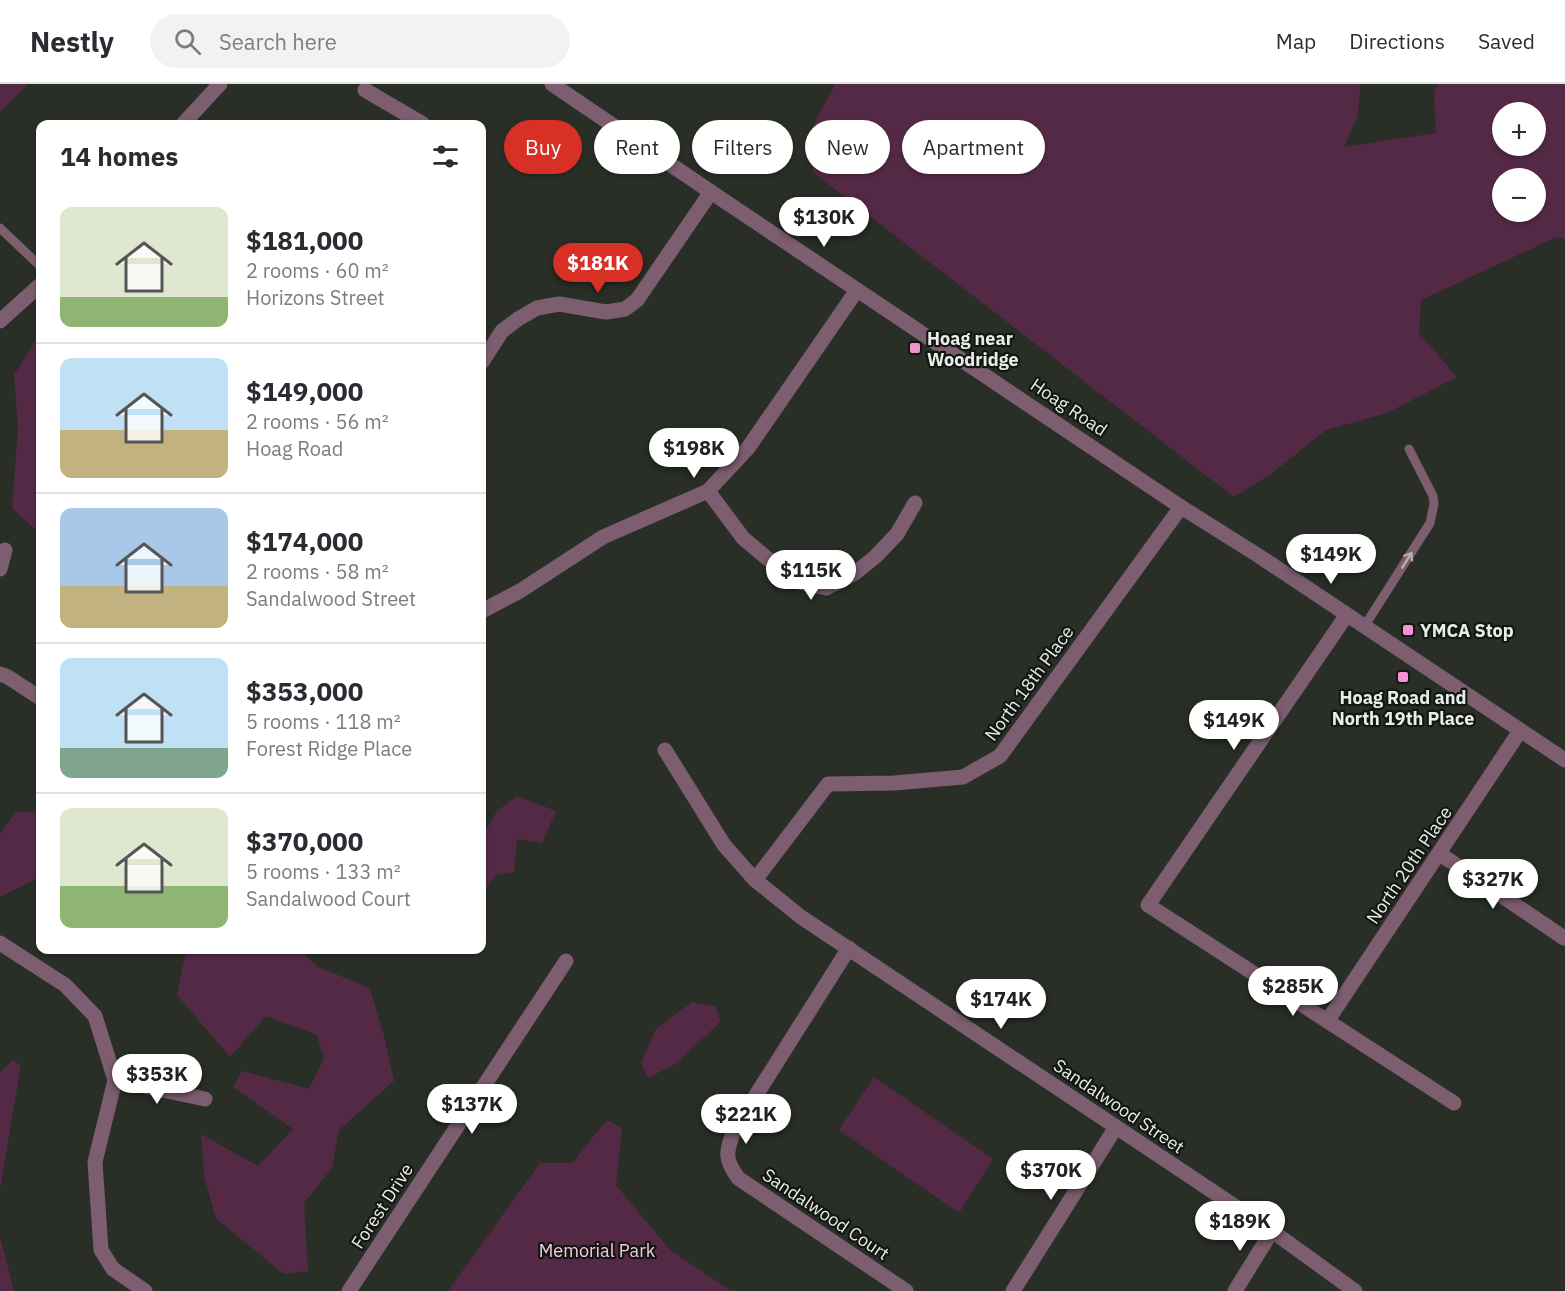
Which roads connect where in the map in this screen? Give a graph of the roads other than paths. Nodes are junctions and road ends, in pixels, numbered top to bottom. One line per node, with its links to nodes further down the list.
1 (220, 84): 4 (street)
2 (552, 84): 6 (street, Hoag Road)
3 (365, 90): 5 (street)
4 (187, 120)
5 (416, 120)
6 (711, 192): 10 (street, Hoag Road); 12 (street)
7 (0, 228): 8 (lane)
8 (36, 262)
9 (36, 289): 11 (street)
10 (857, 290): 14 (street); 16 (street, Hoag Road)
11 (0, 321)
12 (486, 356)
13 (1409, 449): 21 (lane, one-way to 13)
14 (708, 491): 15 (street); 19 (street)
15 (915, 504)
16 (1181, 507): 20 (street, Hoag Road); 28 (street, North 18th Place)
17 (5, 550): 18 (street)
18 (0, 569)
19 (486, 609)
20 (1346, 616): 21 (street, Hoag Road); 33 (street)
21 (1364, 627): 24 (street, Hoag Road)
22 (0, 674): 23 (street)
23 (36, 695)
24 (1520, 731): 26 (street, Hoag Road); 27 (street, North 20th Place)
25 (665, 750): 28 (street, Sandalwood Street)
26 (1565, 760)
27 (1440, 854): 29 (street); 33 (street, North 20th Place)
28 (755, 880): 31 (street, Sandalwood Street)
29 (1564, 938)
30 (0, 943): 34 (street)
31 (849, 948): 37 (street, Sandalwood Street); 41 (street, Sandalwood Court)
32 (566, 961): 40 (street, Forest Drive)
33 (1328, 1020): 36 (street)
34 (115, 1080): 35 (street); 39 (street)
35 (205, 1099)
36 (1454, 1103)
37 (1116, 1127): 38 (street, Sandalwood Street); 42 (street)
38 (1272, 1231): 43 (street); 44 (street, Sandalwood Street)
39 (145, 1291)
40 (349, 1291)
41 (906, 1291)
42 (1013, 1291)
43 (1235, 1291)
44 (1355, 1291)

